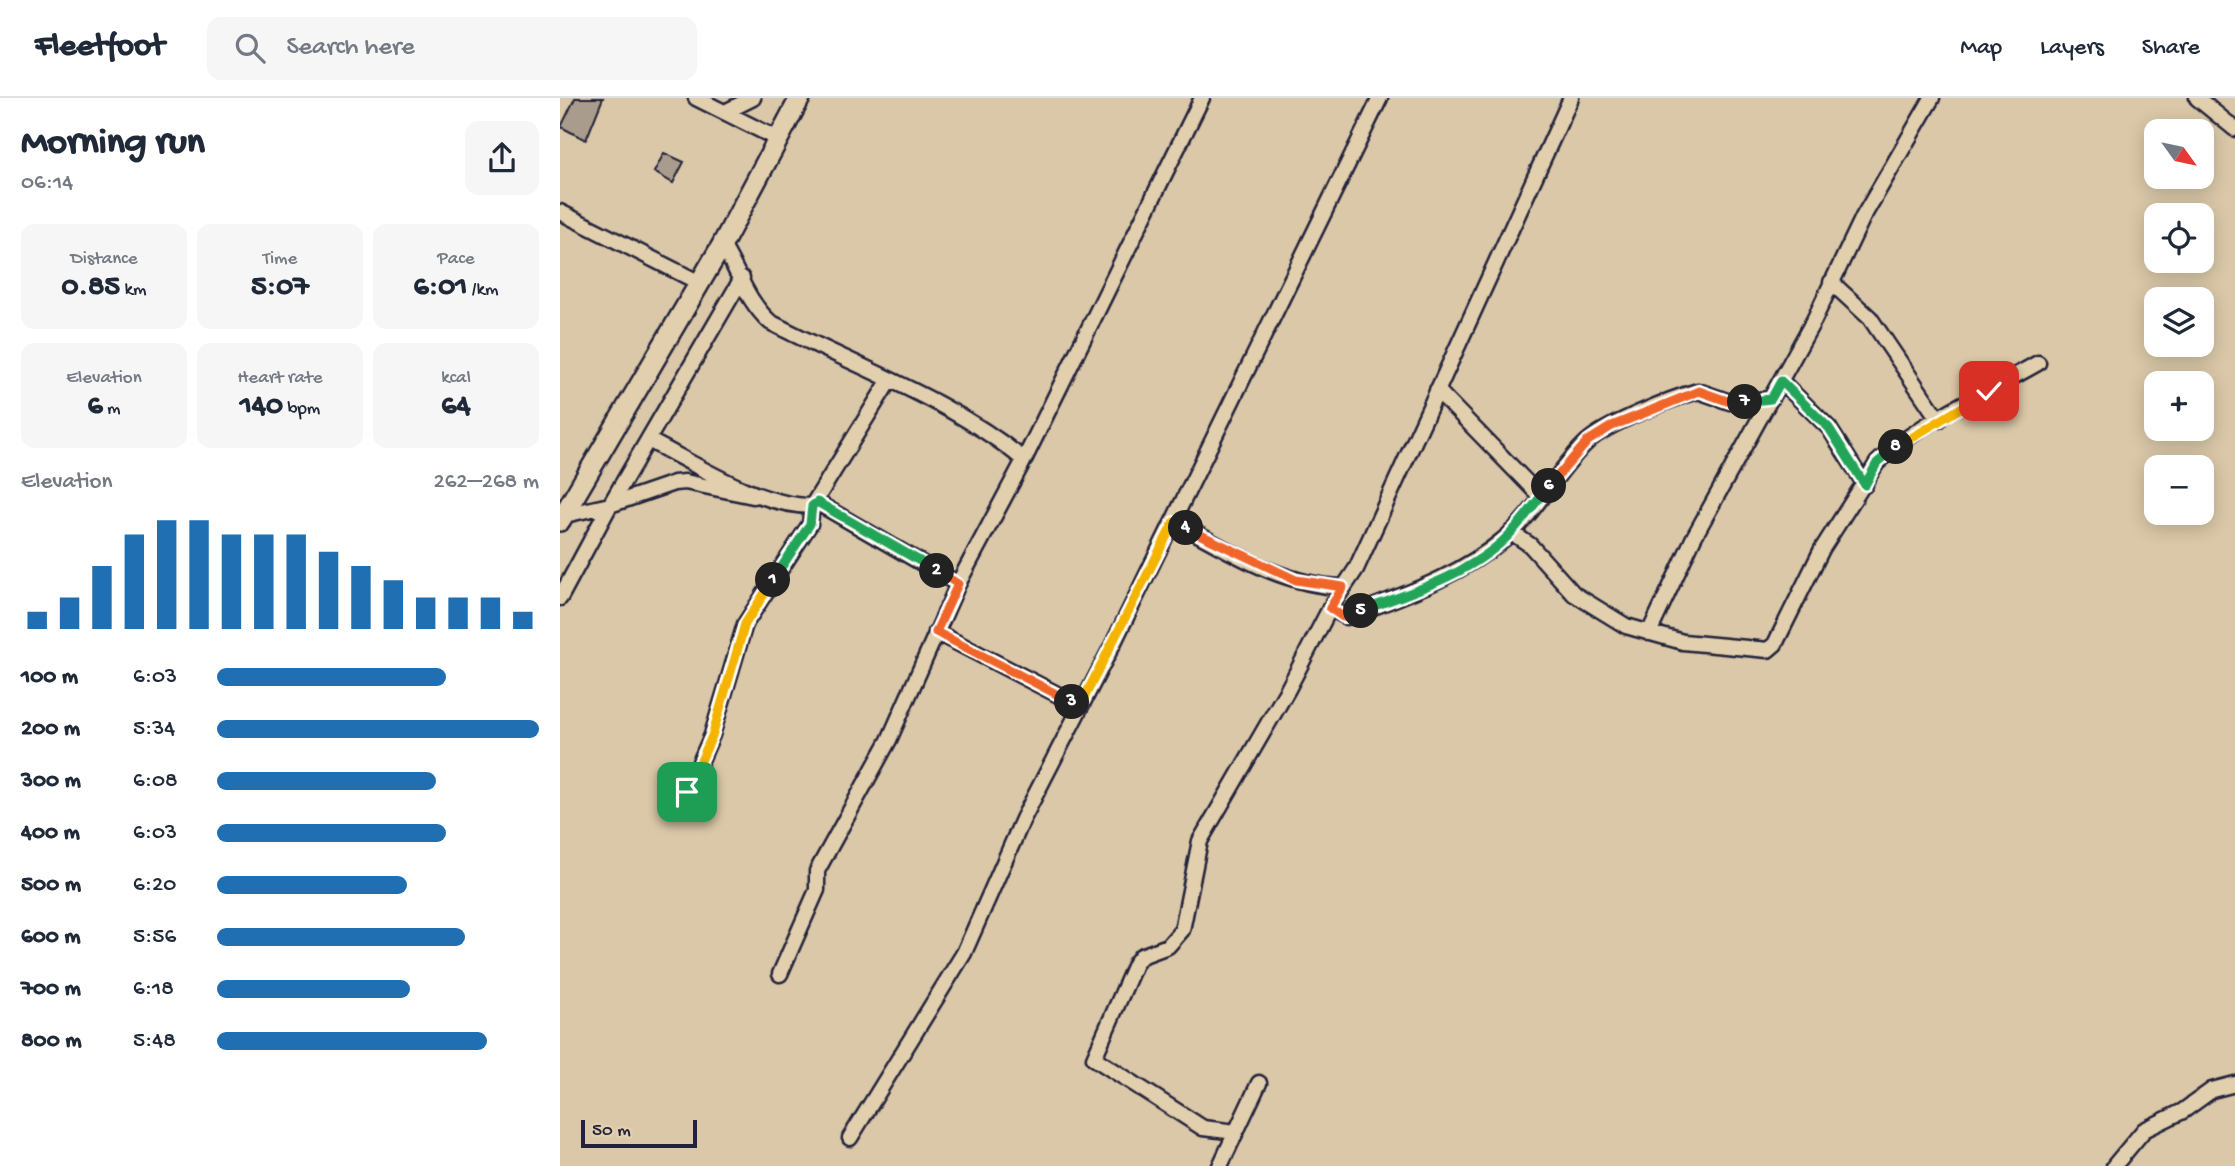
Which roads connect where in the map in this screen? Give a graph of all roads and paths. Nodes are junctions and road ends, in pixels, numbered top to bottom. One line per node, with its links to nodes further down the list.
1 (696, 98): 9 (street)
2 (753, 98): 9 (street)
3 (800, 98): 11 (main road)
4 (1202, 98): 24 (street)
5 (1380, 98): 31 (street)
6 (1571, 98): 20 (street)
7 (1932, 98): 16 (street)
8 (2197, 98): 10 (street)
9 (725, 112): 11 (street)
10 (2235, 129)
11 (778, 139): 13 (main road)
12 (560, 212): 15 (street)
13 (722, 245): 14 (street); 15 (main road)
14 (742, 278): 19 (street); 23 (street)
15 (698, 282): 30 (main road)
16 (1831, 282): 18 (street); 22 (street)
17 (2038, 363): 22 (street)
18 (1781, 381): 21 (street); 25 (street)
19 (889, 382): 24 (street); 28 (street)
20 (1437, 390): 26 (street); 34 (street)
21 (1771, 399): 26 (street); 38 (street)
22 (1939, 420): 25 (street)
23 (648, 440): 27 (street); 29 (street)
24 (1024, 460): 33 (street)
25 (1865, 485): 38 (street)
26 (1540, 496): 32 (street)
27 (764, 498): 28 (street); 29 (street)
28 (814, 504): 33 (street); 40 (street)
29 (610, 505): 30 (street); 35 (street)
30 (561, 517)
31 (1174, 522): 34 (street); 39 (street)
32 (1511, 532): 36 (street); 38 (street)
33 (958, 584): 37 (street)
34 (1343, 587): 36 (street)
35 (560, 598)
36 (1330, 608): 44 (street)
37 (936, 632): 39 (street); 41 (street)
38 (1648, 633)
39 (1080, 706): 45 (street)
40 (687, 792)
41 (780, 974)
42 (1259, 1083): 44 (street)
43 (2235, 1084): 47 (street)
44 (1236, 1132): 46 (street)
45 (850, 1138)
46 (1220, 1166)
47 (2114, 1166)

